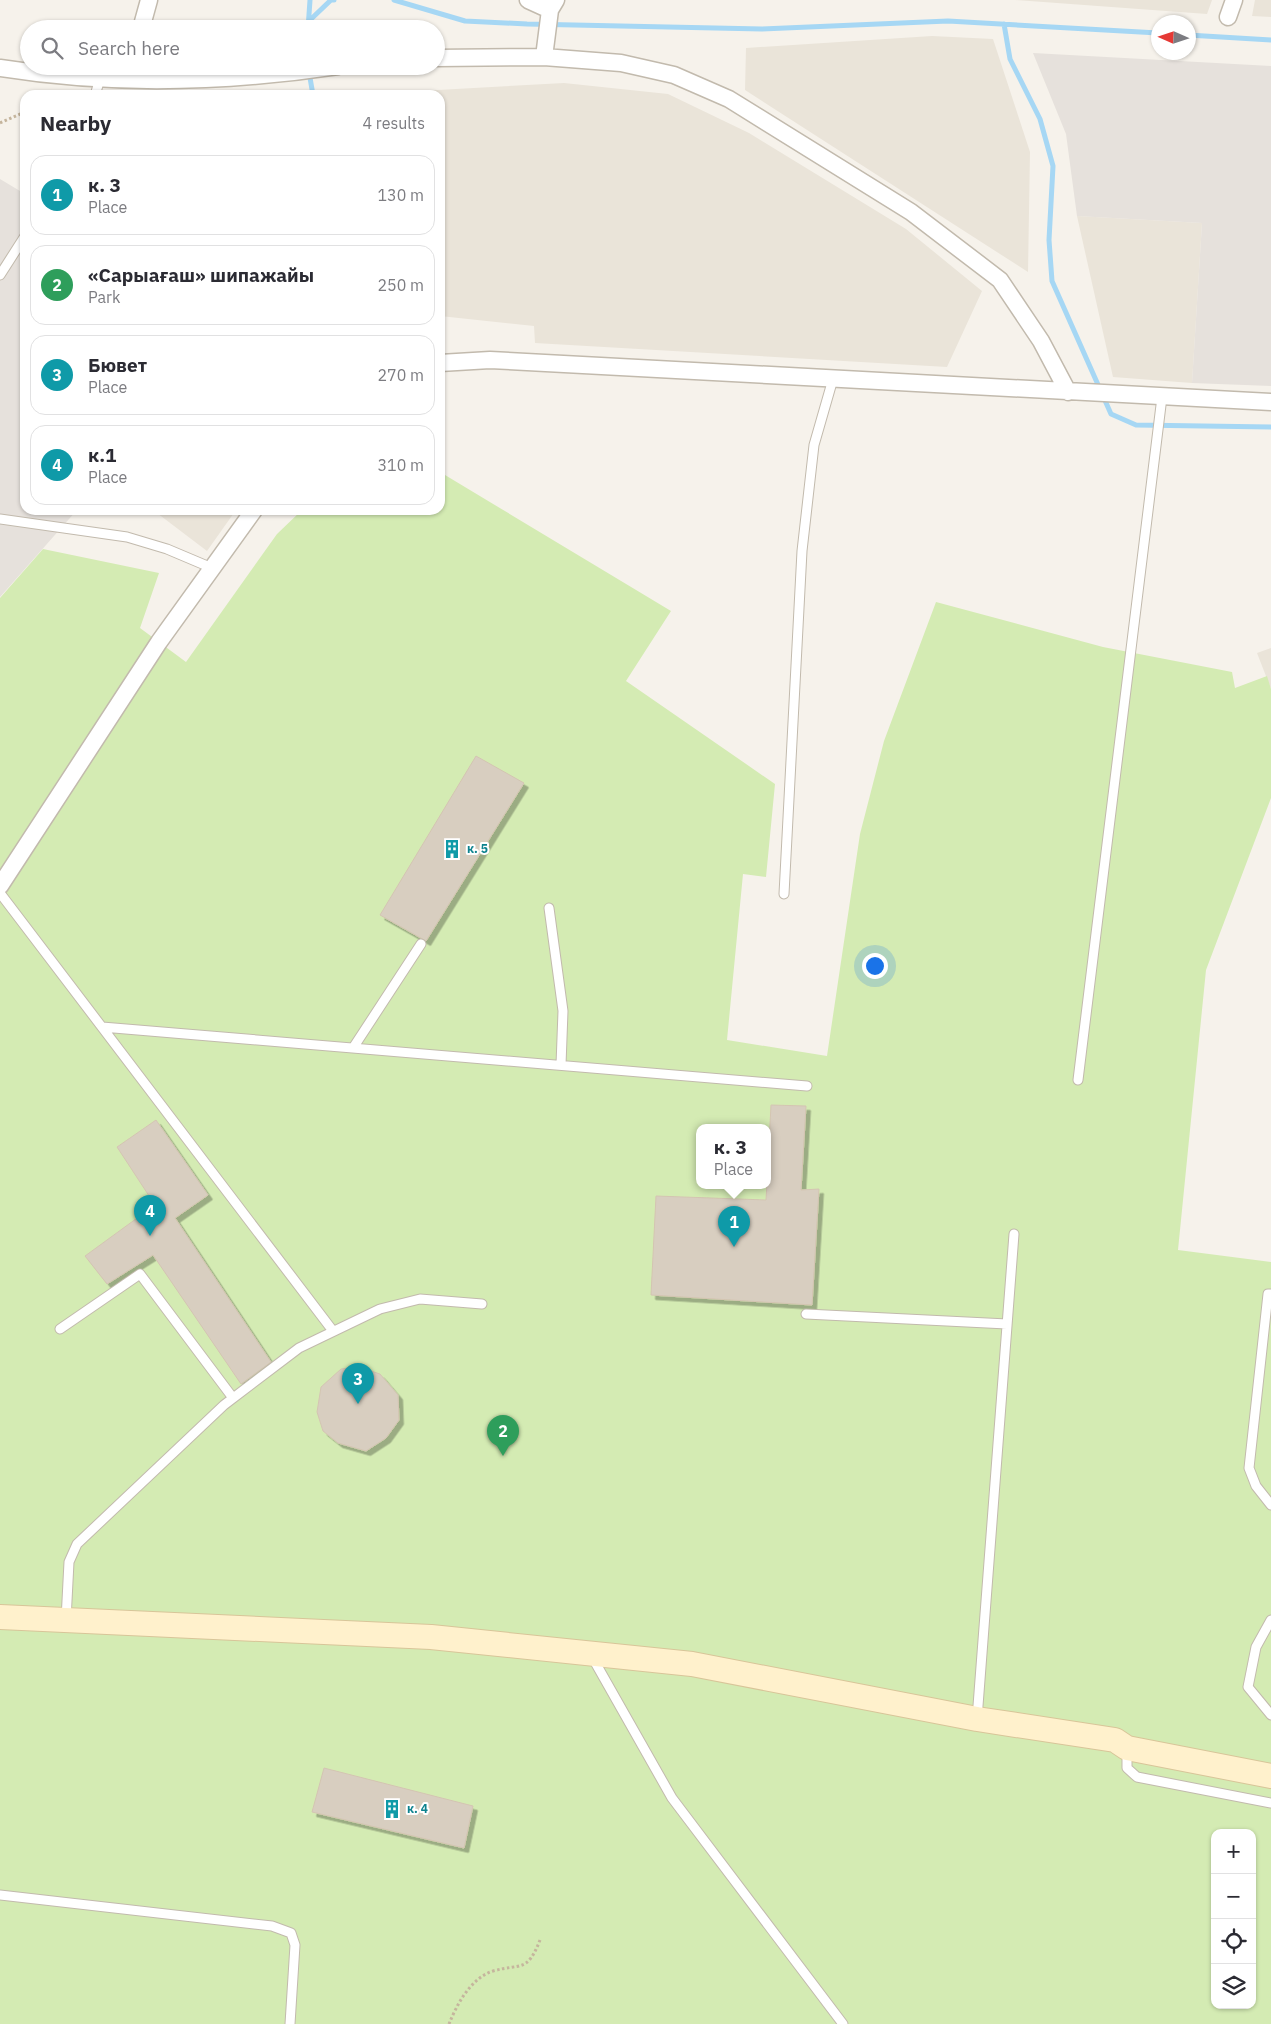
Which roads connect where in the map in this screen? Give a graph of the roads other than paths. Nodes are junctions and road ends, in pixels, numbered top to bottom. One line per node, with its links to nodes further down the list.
1 (149, 0): 6 (street)
2 (528, 0): 4 (street)
3 (1234, 0): 5 (street)
4 (553, 5): 7 (street)
5 (1228, 17)
6 (143, 20)
7 (544, 57): 8 (street); 21 (street)
8 (445, 58)
9 (0, 68): 10 (street)
10 (20, 71)
11 (41, 75): 15 (street)
12 (119, 75): 15 (street)
13 (136, 75): 14 (street)
14 (283, 75)
15 (100, 79): 16 (lane)
16 (97, 90)
17 (20, 244): 18 (lane)
18 (0, 275)
19 (445, 363): 20 (street)
20 (832, 379): 21 (street); 29 (lane)
21 (1068, 392): 22 (street)
22 (1162, 397): 23 (street); 35 (lane)
23 (1271, 402)
24 (250, 515): 26 (street)
25 (0, 519): 26 (lane)
26 (212, 568): 27 (street)
27 (0, 886)
28 (0, 893): 32 (lane)
29 (784, 894)
30 (550, 908): 34 (lane)
31 (421, 944): 33 (lane)
32 (102, 1027): 33 (lane); 43 (lane)
33 (353, 1048): 34 (lane)
34 (561, 1066): 36 (lane)
35 (1078, 1080)
36 (807, 1086)
37 (1014, 1234): 41 (lane)
38 (1271, 1294): 45 (lane)
39 (482, 1304): 43 (lane)
40 (806, 1314): 41 (lane)
41 (1007, 1324): 51 (lane)
42 (60, 1329): 44 (lane)
43 (333, 1331): 44 (lane)
44 (233, 1398): 47 (lane)
45 (1271, 1504)
46 (0, 1616): 47 (main road)
47 (66, 1620): 49 (main road)
48 (1271, 1620): 50 (lane)
49 (590, 1653): 51 (main road); 57 (lane)
50 (1271, 1715)
51 (977, 1719): 52 (main road)
52 (1127, 1748): 53 (main road); 54 (lane)
53 (1271, 1776)
54 (1271, 1803)
55 (0, 1895): 56 (lane)
56 (290, 2024)
57 (843, 2024)

